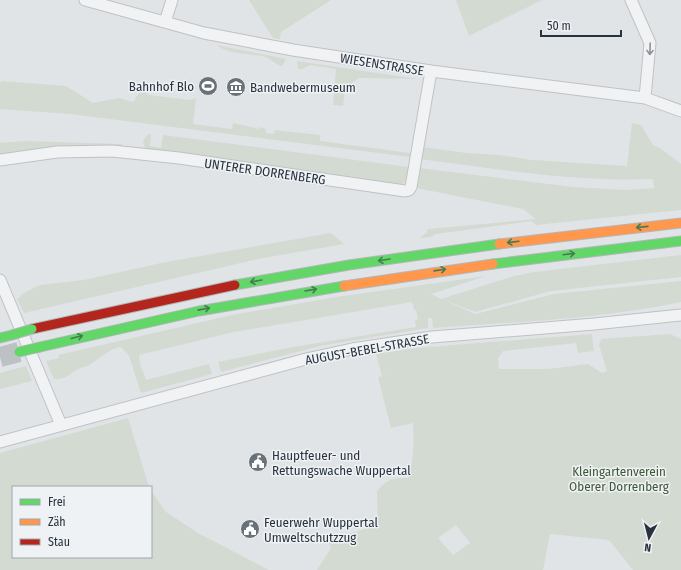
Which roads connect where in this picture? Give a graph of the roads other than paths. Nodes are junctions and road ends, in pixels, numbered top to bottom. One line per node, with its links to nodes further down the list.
1 (85, 0): 4 (street, WIESENSTRASSE)
2 (172, 0): 4 (street)
3 (631, 0): 6 (street, one-way to 6)
4 (165, 22): 5 (street, WIESENSTRASSE)
5 (431, 71): 6 (street, WIESENSTRASSE); 8 (street, UNTERER DORRENBERG)
6 (645, 98): 7 (street, WIESENSTRASSE)
7 (681, 111)
8 (0, 160)
9 (681, 223): 13 (highway, one-way to 13, bridge)
10 (681, 241): 14 (highway, one-way to 10, bridge)
11 (0, 280): 15 (street)
12 (681, 315): 15 (street, AUGUST-BEBEL-STRASSE)
13 (0, 338)
14 (19, 352)
15 (61, 425): 16 (street, AUGUST-BEBEL-STRASSE)
16 (0, 442)

